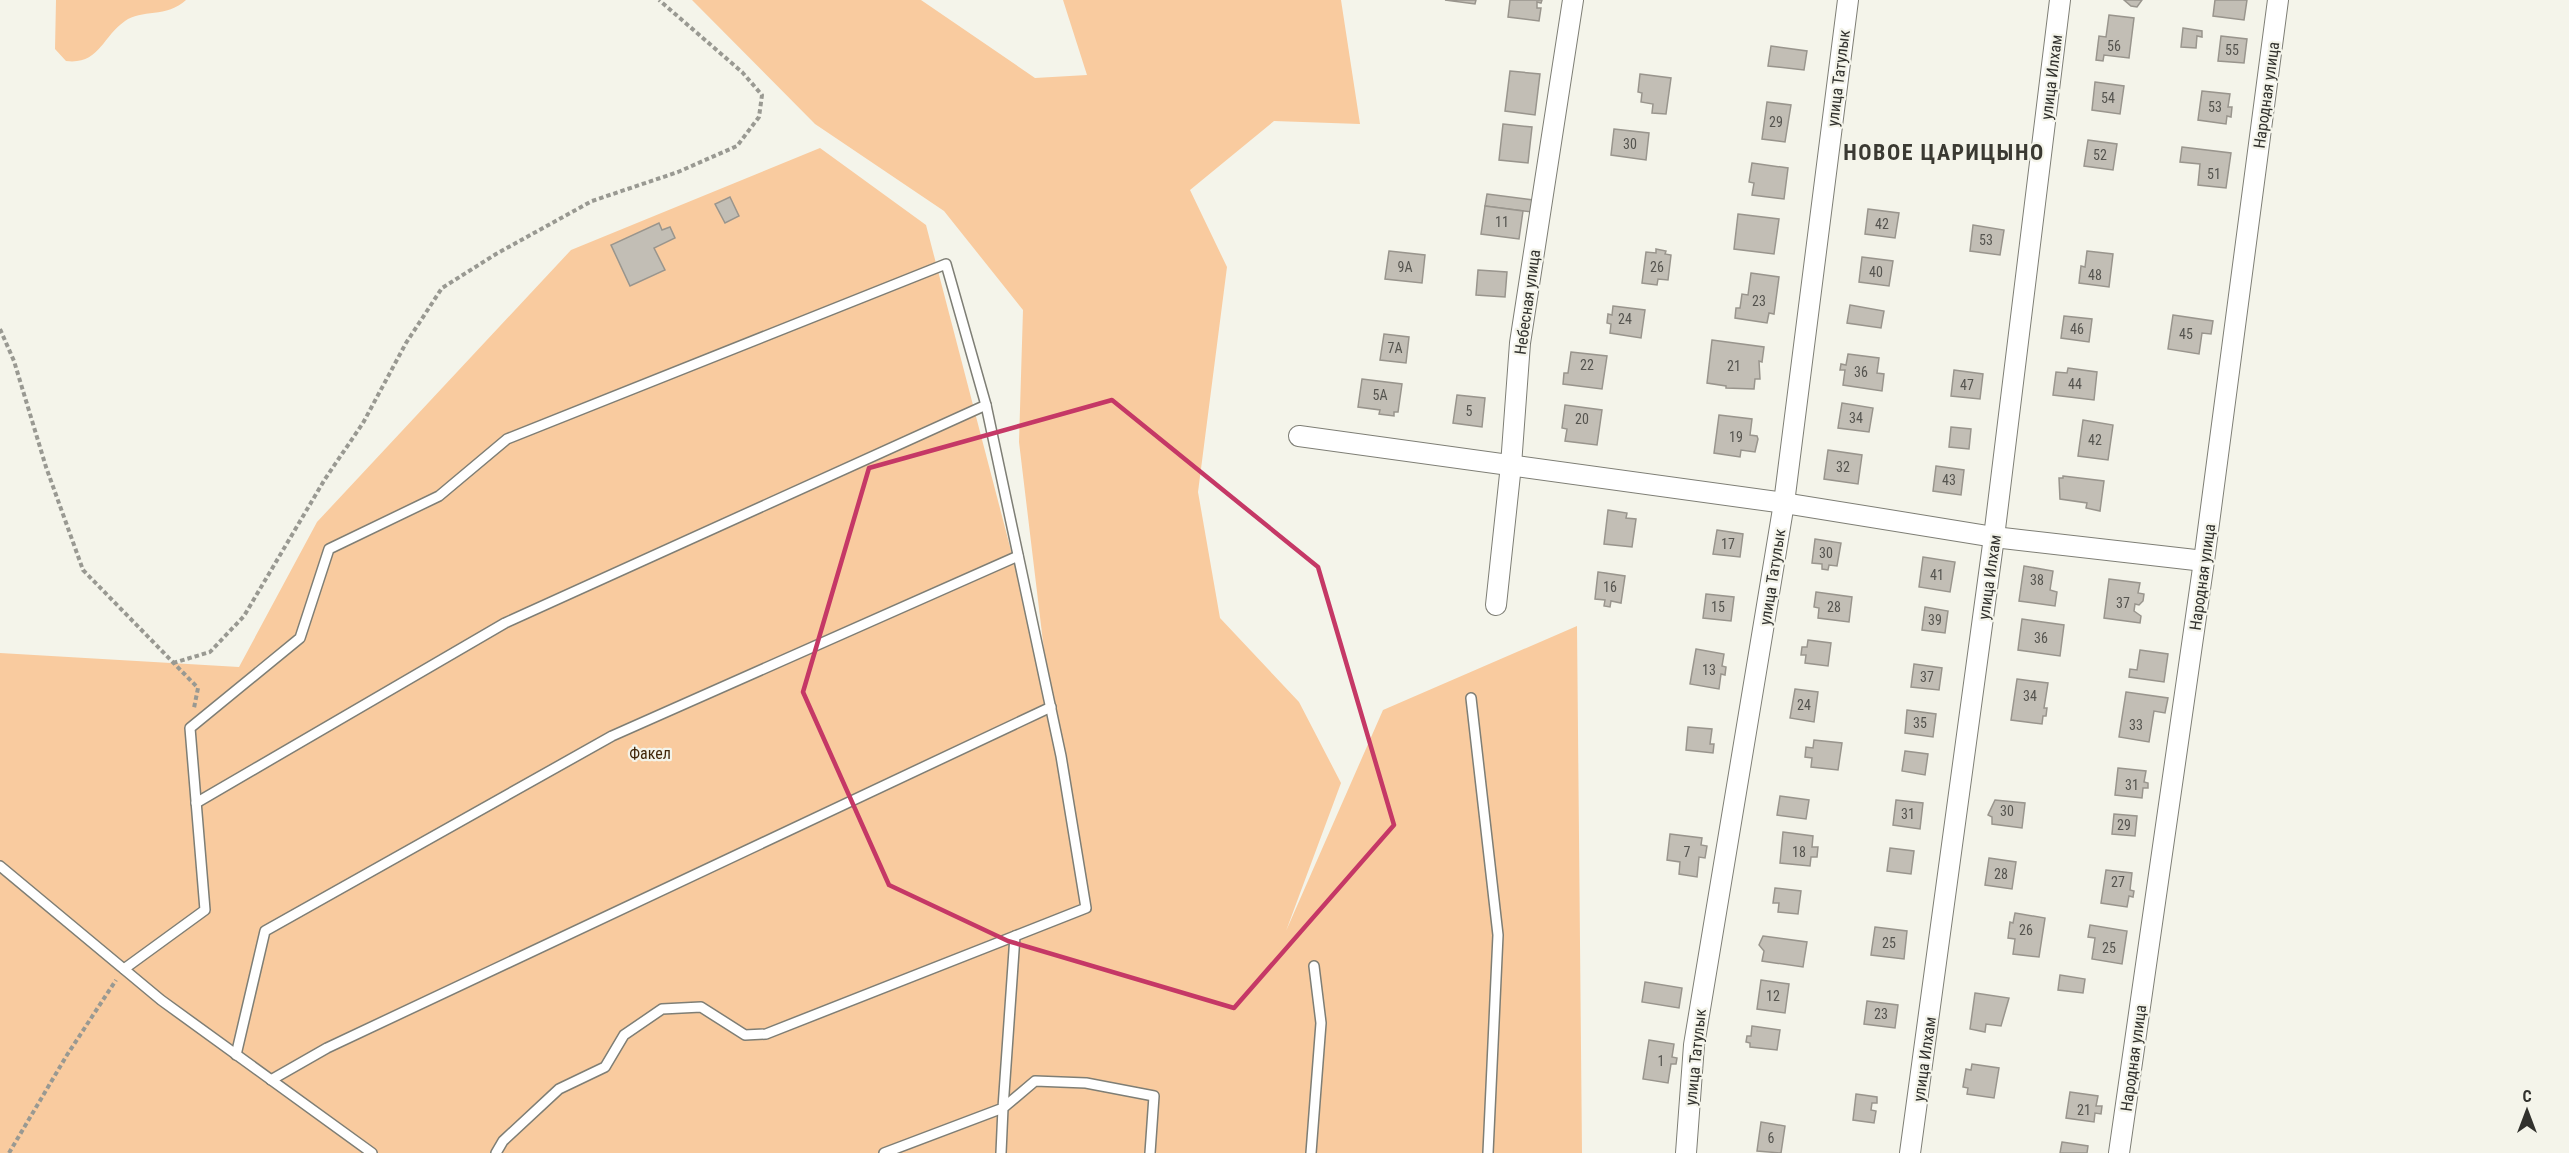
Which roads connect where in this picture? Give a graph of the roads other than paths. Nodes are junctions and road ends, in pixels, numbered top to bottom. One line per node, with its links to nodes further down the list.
1 (1573, 0): 7 (street, Небесная улица)
2 (1848, 0): 8 (street, улица Татулык)
3 (2060, 0): 9 (street, улица Илхам)
4 (2278, 0): 11 (street, Народная улица)
5 (986, 405): 10 (lane); 15 (lane); 15 (lane)
6 (1299, 436): 7 (street)
7 (1511, 465): 8 (street); 12 (street, Небесная улица)
8 (1784, 503): 9 (street); 30 (street, улица Татулык)
9 (1994, 537): 11 (street); 31 (street, улица Илхам)
10 (1018, 556): 14 (lane); 20 (lane)
11 (2204, 561): 32 (street, Народная улица)
12 (1496, 605)
13 (1472, 698): 29 (lane)
14 (1050, 707): 17 (lane); 21 (lane)
15 (196, 803): 19 (lane)
16 (0, 866): 19 (lane)
17 (1015, 936): 22 (lane); 24 (lane)
18 (1314, 966): 28 (lane)
19 (124, 969): 20 (lane)
20 (236, 1054): 21 (lane)
21 (271, 1080): 23 (lane)
22 (1003, 1108): 25 (lane); 26 (lane); 27 (lane)
23 (372, 1153)
24 (496, 1153)
25 (884, 1153)
26 (1001, 1153)
27 (1150, 1153)
28 (1311, 1153)
29 (1488, 1153)
30 (1686, 1153)
31 (1910, 1153)
32 (2119, 1153)

